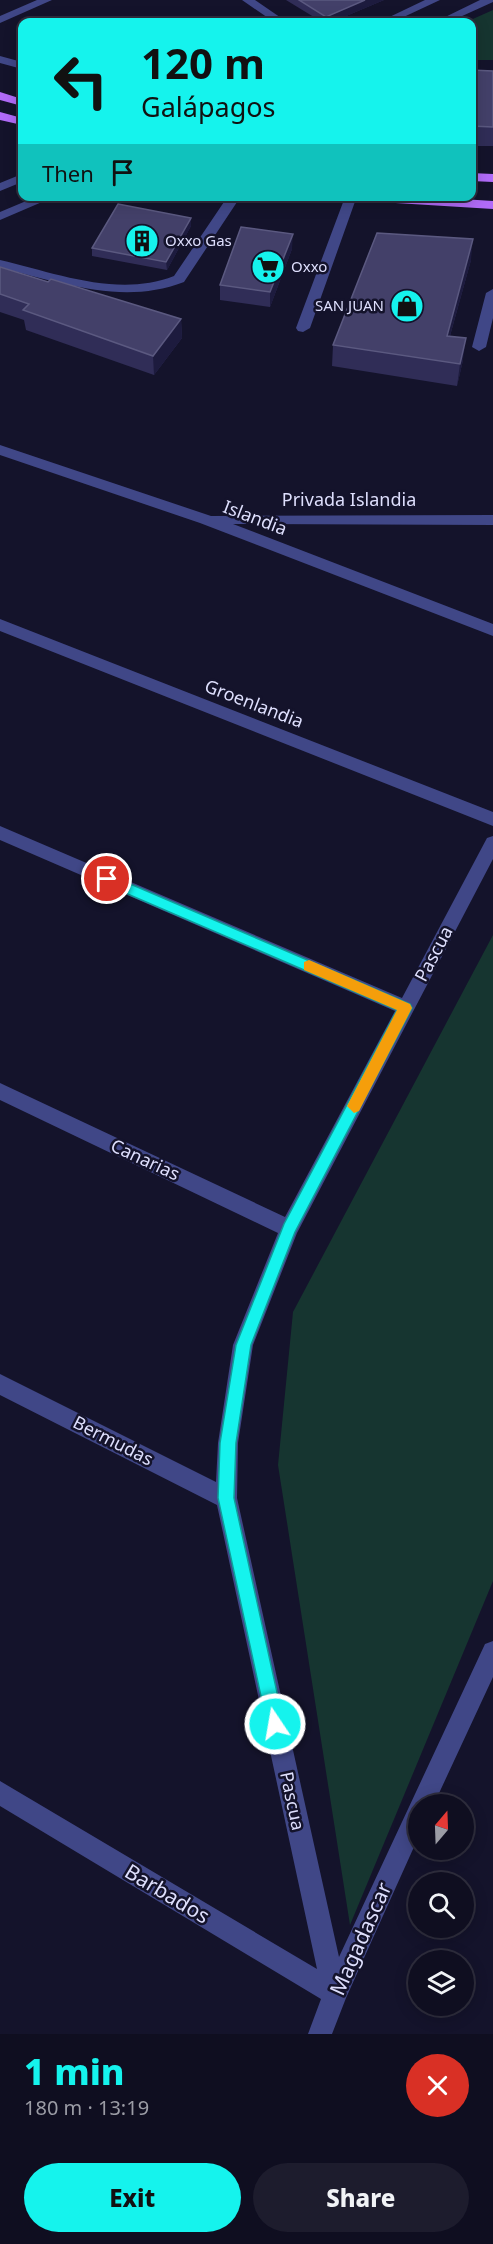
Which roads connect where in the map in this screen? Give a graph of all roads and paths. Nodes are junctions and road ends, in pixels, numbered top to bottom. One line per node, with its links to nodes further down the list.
1 (46, 0): 8 (street)
2 (248, 0): 5 (street)
3 (434, 0): 6 (street)
4 (489, 0): 7 (street)
5 (275, 18)
6 (394, 18)
7 (450, 18)
8 (0, 20)
9 (0, 59): 10 (street)
10 (18, 65)
11 (0, 96): 12 (main road)
12 (18, 102)
13 (0, 116): 14 (main road)
14 (18, 121)
15 (476, 177): 16 (main road)
16 (493, 178)
17 (18, 180): 18 (street)
18 (0, 187)
19 (38, 201): 24 (street)
20 (232, 201): 25 (street)
21 (348, 201): 27 (street)
22 (421, 201): 23 (main road)
23 (493, 205)
24 (0, 216)
25 (0, 264)
26 (493, 292): 28 (street)
27 (303, 327)
28 (479, 347)
29 (0, 450): 30 (street, Islandia)
30 (205, 519): 31 (street, Privada Islandia); 33 (street, Islandia)
31 (493, 520)
32 (0, 625): 34 (street, Groenlandia)
33 (493, 630)
34 (493, 819)
35 (0, 833): 37 (street)
36 (493, 843): 37 (street, Pascua)
37 (406, 1008): 39 (street, Pascua)
38 (0, 1091): 39 (street, Canarias)
39 (289, 1229): 41 (street, Pascua)
40 (0, 1384): 41 (street, Bermudas)
41 (226, 1498): 46 (street, Pascua)
42 (493, 1652): 44 (street)
43 (0, 1793): 46 (street, Barbados)
44 (427, 1794)
45 (408, 1835): 46 (street, Magadascar)
46 (334, 1994): 47 (street, Magadascar)
47 (320, 2034)

